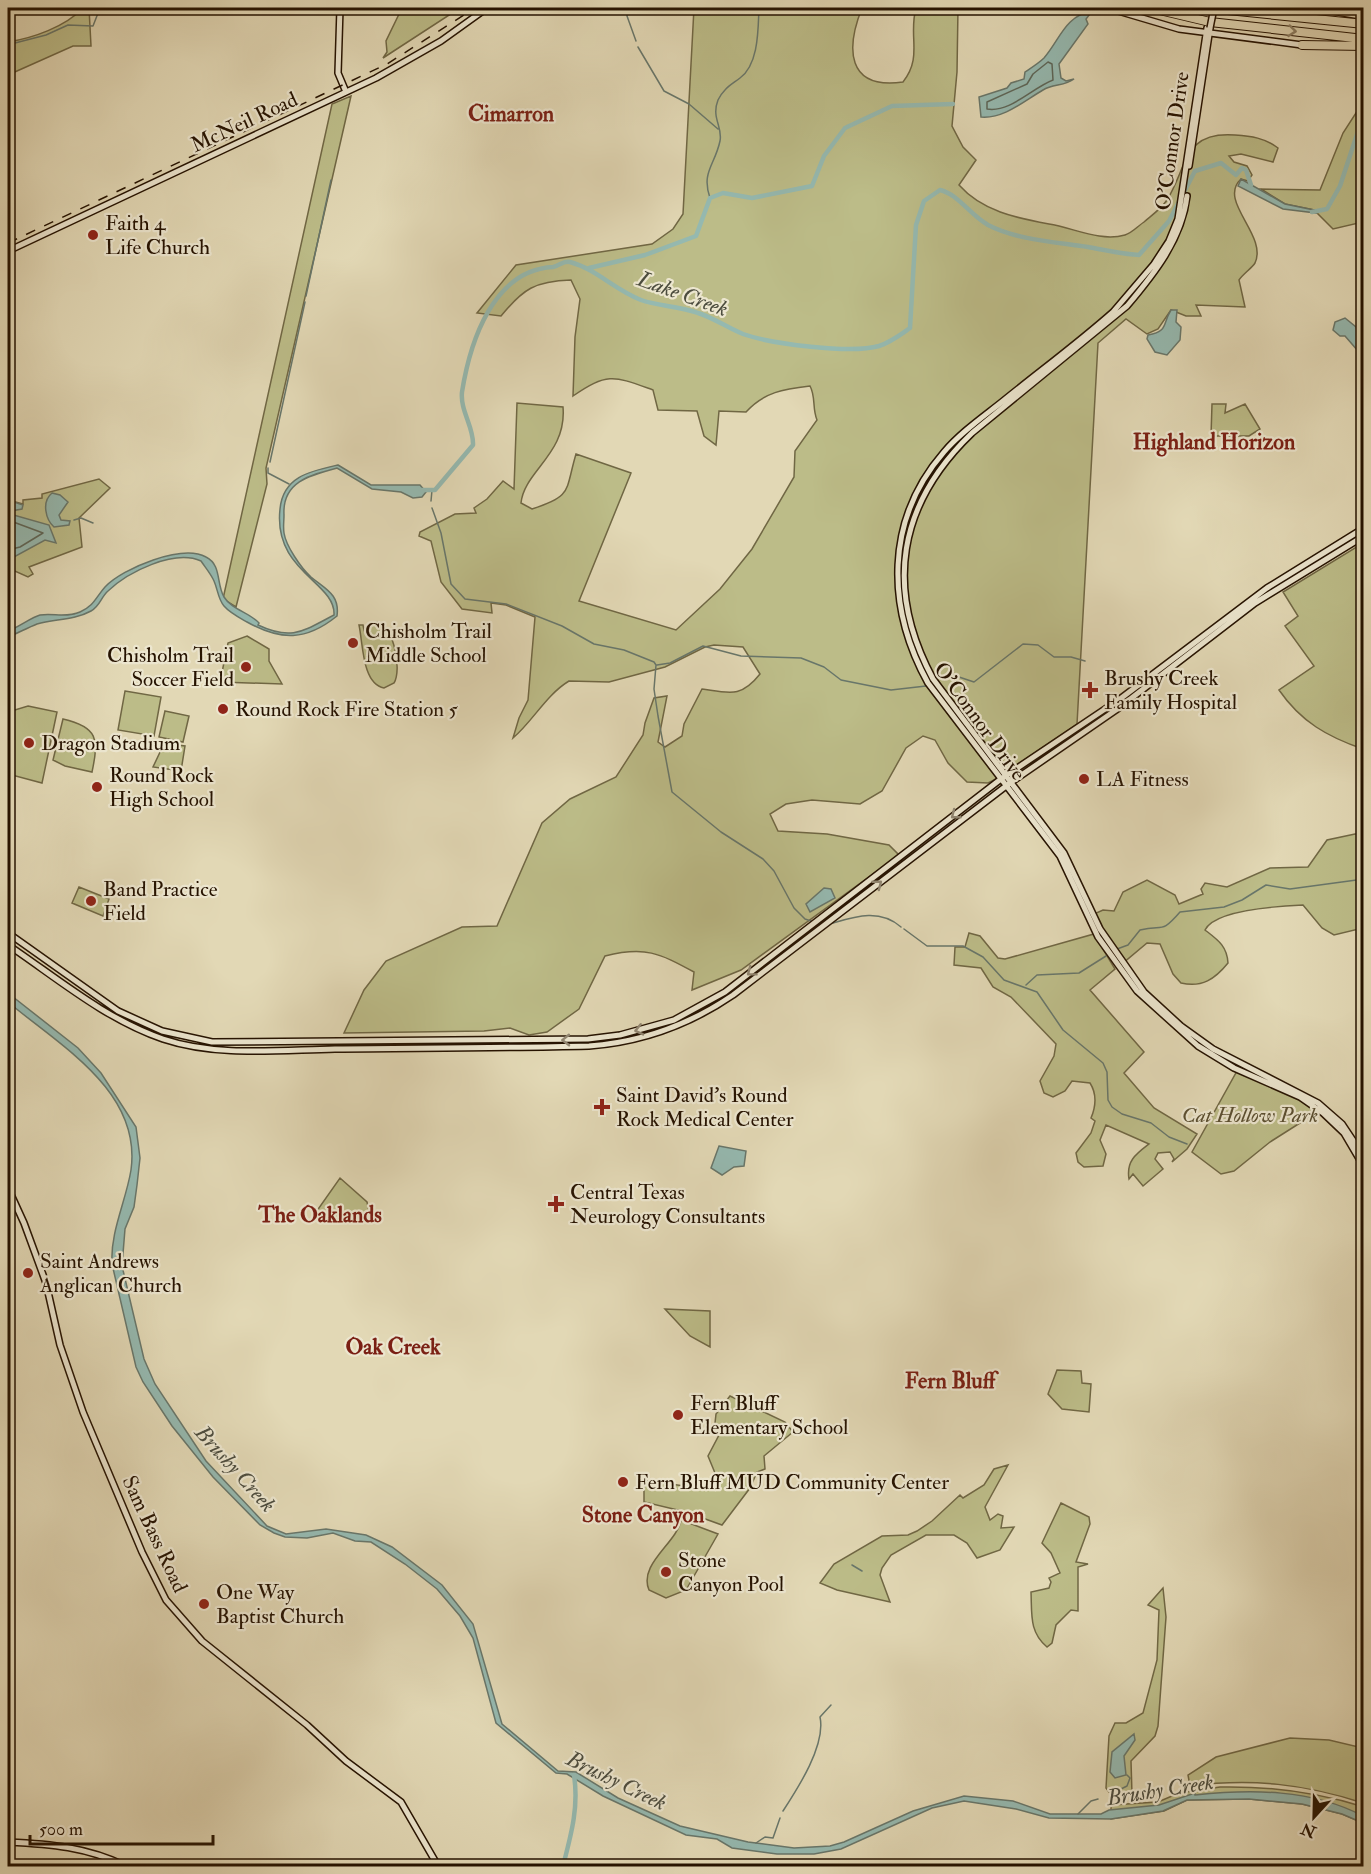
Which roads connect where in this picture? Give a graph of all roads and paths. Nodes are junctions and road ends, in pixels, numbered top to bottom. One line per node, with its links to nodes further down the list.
1 (340, 8): 15 (main road)
2 (487, 8): 15 (main road, McNeil Road)
3 (1108, 8): 9 (main road)
4 (1151, 8): 11 (highway, one-way to 11)
5 (1210, 8): 8 (highway); 10 (main road, O'Connor Drive, bridge)
6 (1321, 8): 7 (highway)
7 (1364, 15)
8 (1364, 24)
9 (1193, 31): 10 (main road); 14 (main road)
10 (1208, 31): 12 (main road); 14 (main road, O'Connor Drive); 16 (main road, O'Connor Drive)
11 (1364, 39)
12 (1302, 45): 13 (highway)
13 (1364, 46)
14 (1204, 48): 16 (main road, O'Connor Drive)
15 (347, 91): 17 (main road, McNeil Road)
16 (1187, 164): 25 (main road, O'Connor Drive)
17 (8, 251)
18 (1364, 529): 20 (main road)
19 (1364, 536): 20 (main road)
20 (1323, 557): 21 (main road); 23 (main road)
21 (1120, 699): 22 (main road); 23 (main road)
22 (1102, 711): 24 (main road); 25 (main road)
23 (1109, 715): 24 (main road)
24 (1099, 721): 26 (main road)
25 (1003, 778): 26 (main road, O'Connor Drive); 28 (main road, one-way to 28)
26 (1008, 784): 27 (main road, O'Connor Drive); 27 (main road, O'Connor Drive); 30 (main road, one-way to 26)
27 (1041, 826): 46 (main road, O'Connor Drive); 47 (main road, O'Connor Drive)
28 (851, 896): 29 (main road); 30 (main road)
29 (838, 906): 32 (main road); 36 (main road, one-way to 36)
30 (815, 932): 32 (main road)
31 (8, 939): 33 (main road); 33 (main road)
32 (790, 951): 42 (main road)
33 (48, 967): 34 (main road)
34 (149, 1030): 38 (main road); 41 (main road)
35 (510, 1040): 36 (main road); 37 (main road); 44 (main road)
36 (543, 1040): 42 (main road)
37 (442, 1042): 40 (main road); 43 (main road)
38 (232, 1043): 39 (main road); 41 (main road)
39 (280, 1043): 40 (main road); 45 (main road)
40 (339, 1046): 43 (main road); 45 (main road)
41 (198, 1047): 45 (main road)
42 (543, 1047): 44 (main road)
43 (394, 1048): 44 (main road)
44 (458, 1048)
45 (238, 1050)
46 (1364, 1157)
47 (1364, 1167)
48 (8, 1188): 51 (main road, Sam Bass Road)
49 (8, 1842): 50 (main road)
50 (126, 1866)
51 (438, 1866)

